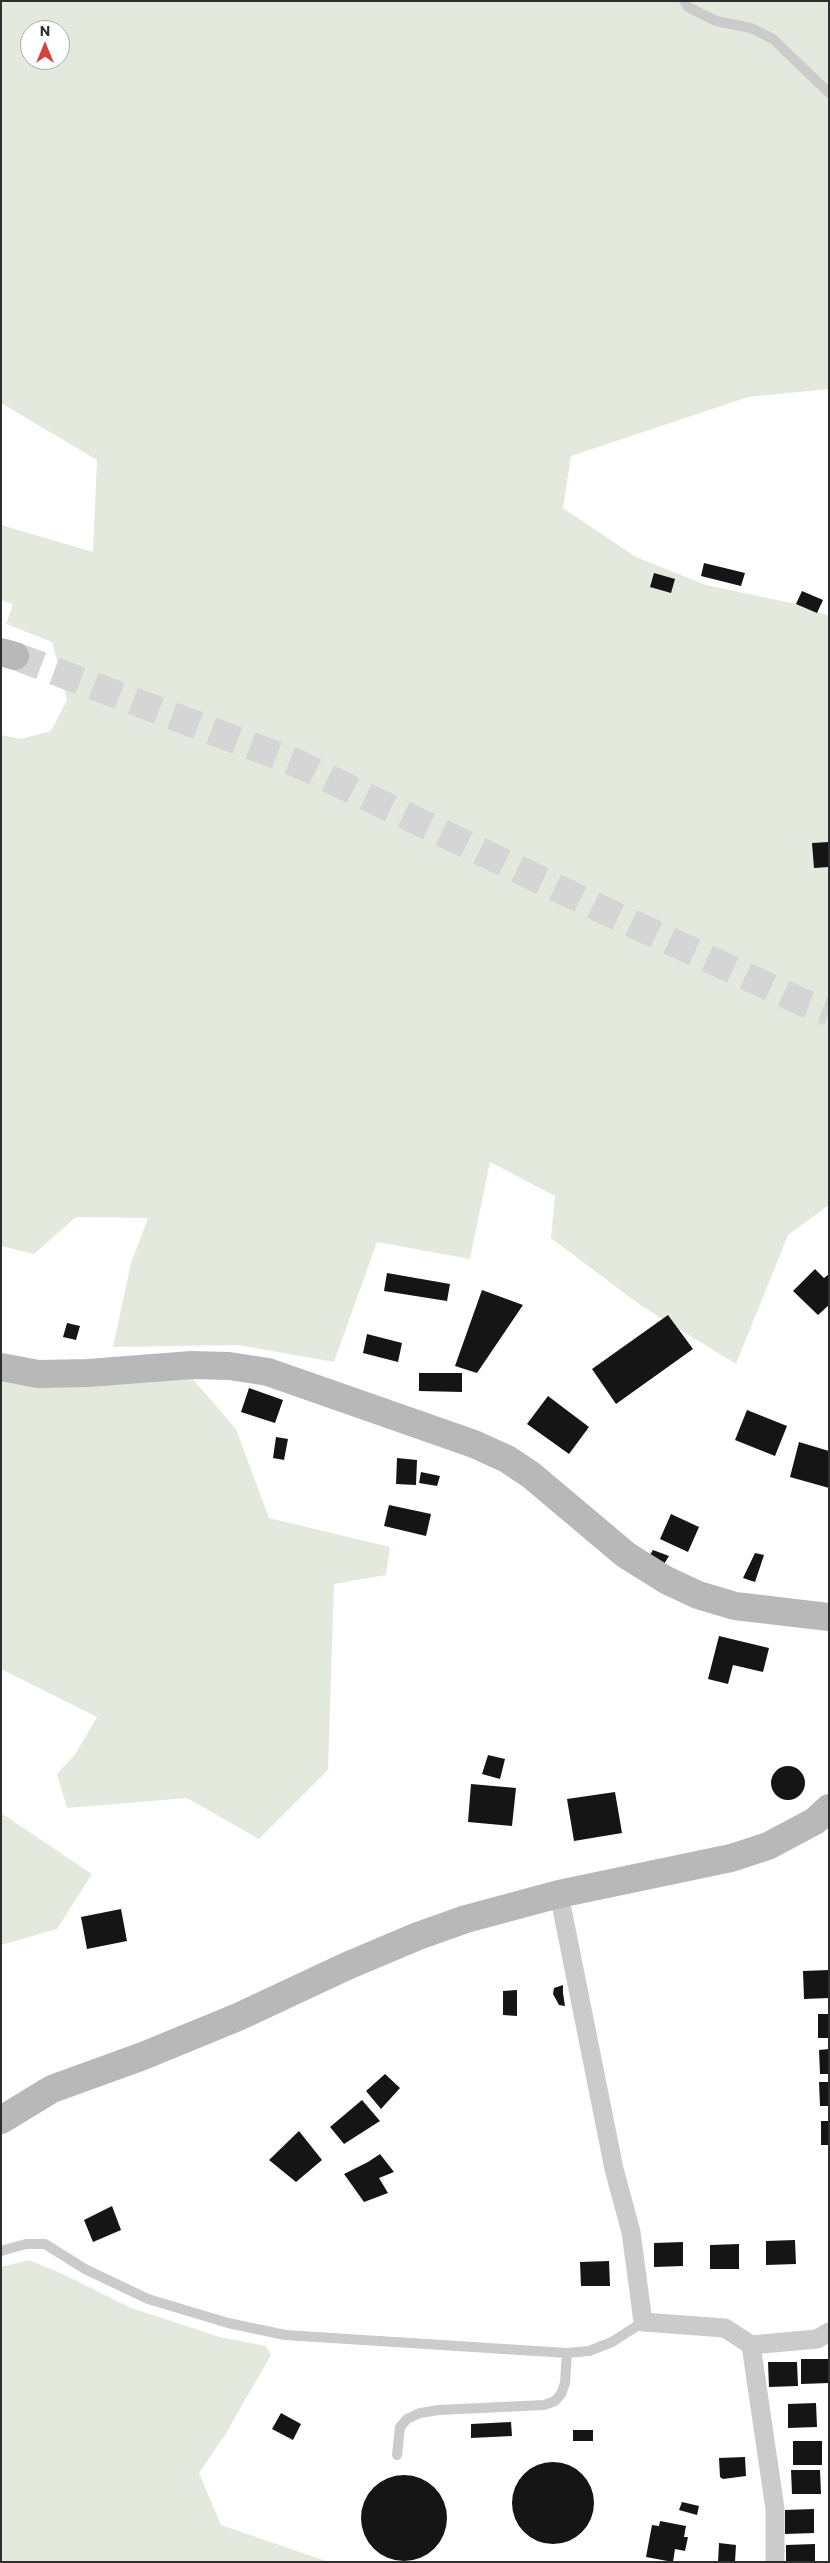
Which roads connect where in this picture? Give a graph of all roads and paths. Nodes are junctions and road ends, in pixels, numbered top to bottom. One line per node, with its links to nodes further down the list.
1 (684, 1): 2 (lane)
2 (829, 93)
3 (1, 1367): 4 (street)
4 (829, 1617)
5 (829, 1808): 6 (street)
6 (559, 1894): 7 (street); 9 (street)
7 (1, 2120)
8 (1, 2251): 12 (lane)
9 (643, 2322): 11 (street); 12 (lane)
10 (829, 2332): 11 (street)
11 (751, 2345): 14 (street)
12 (567, 2353): 13 (lane)
13 (397, 2455)
14 (775, 2562)

